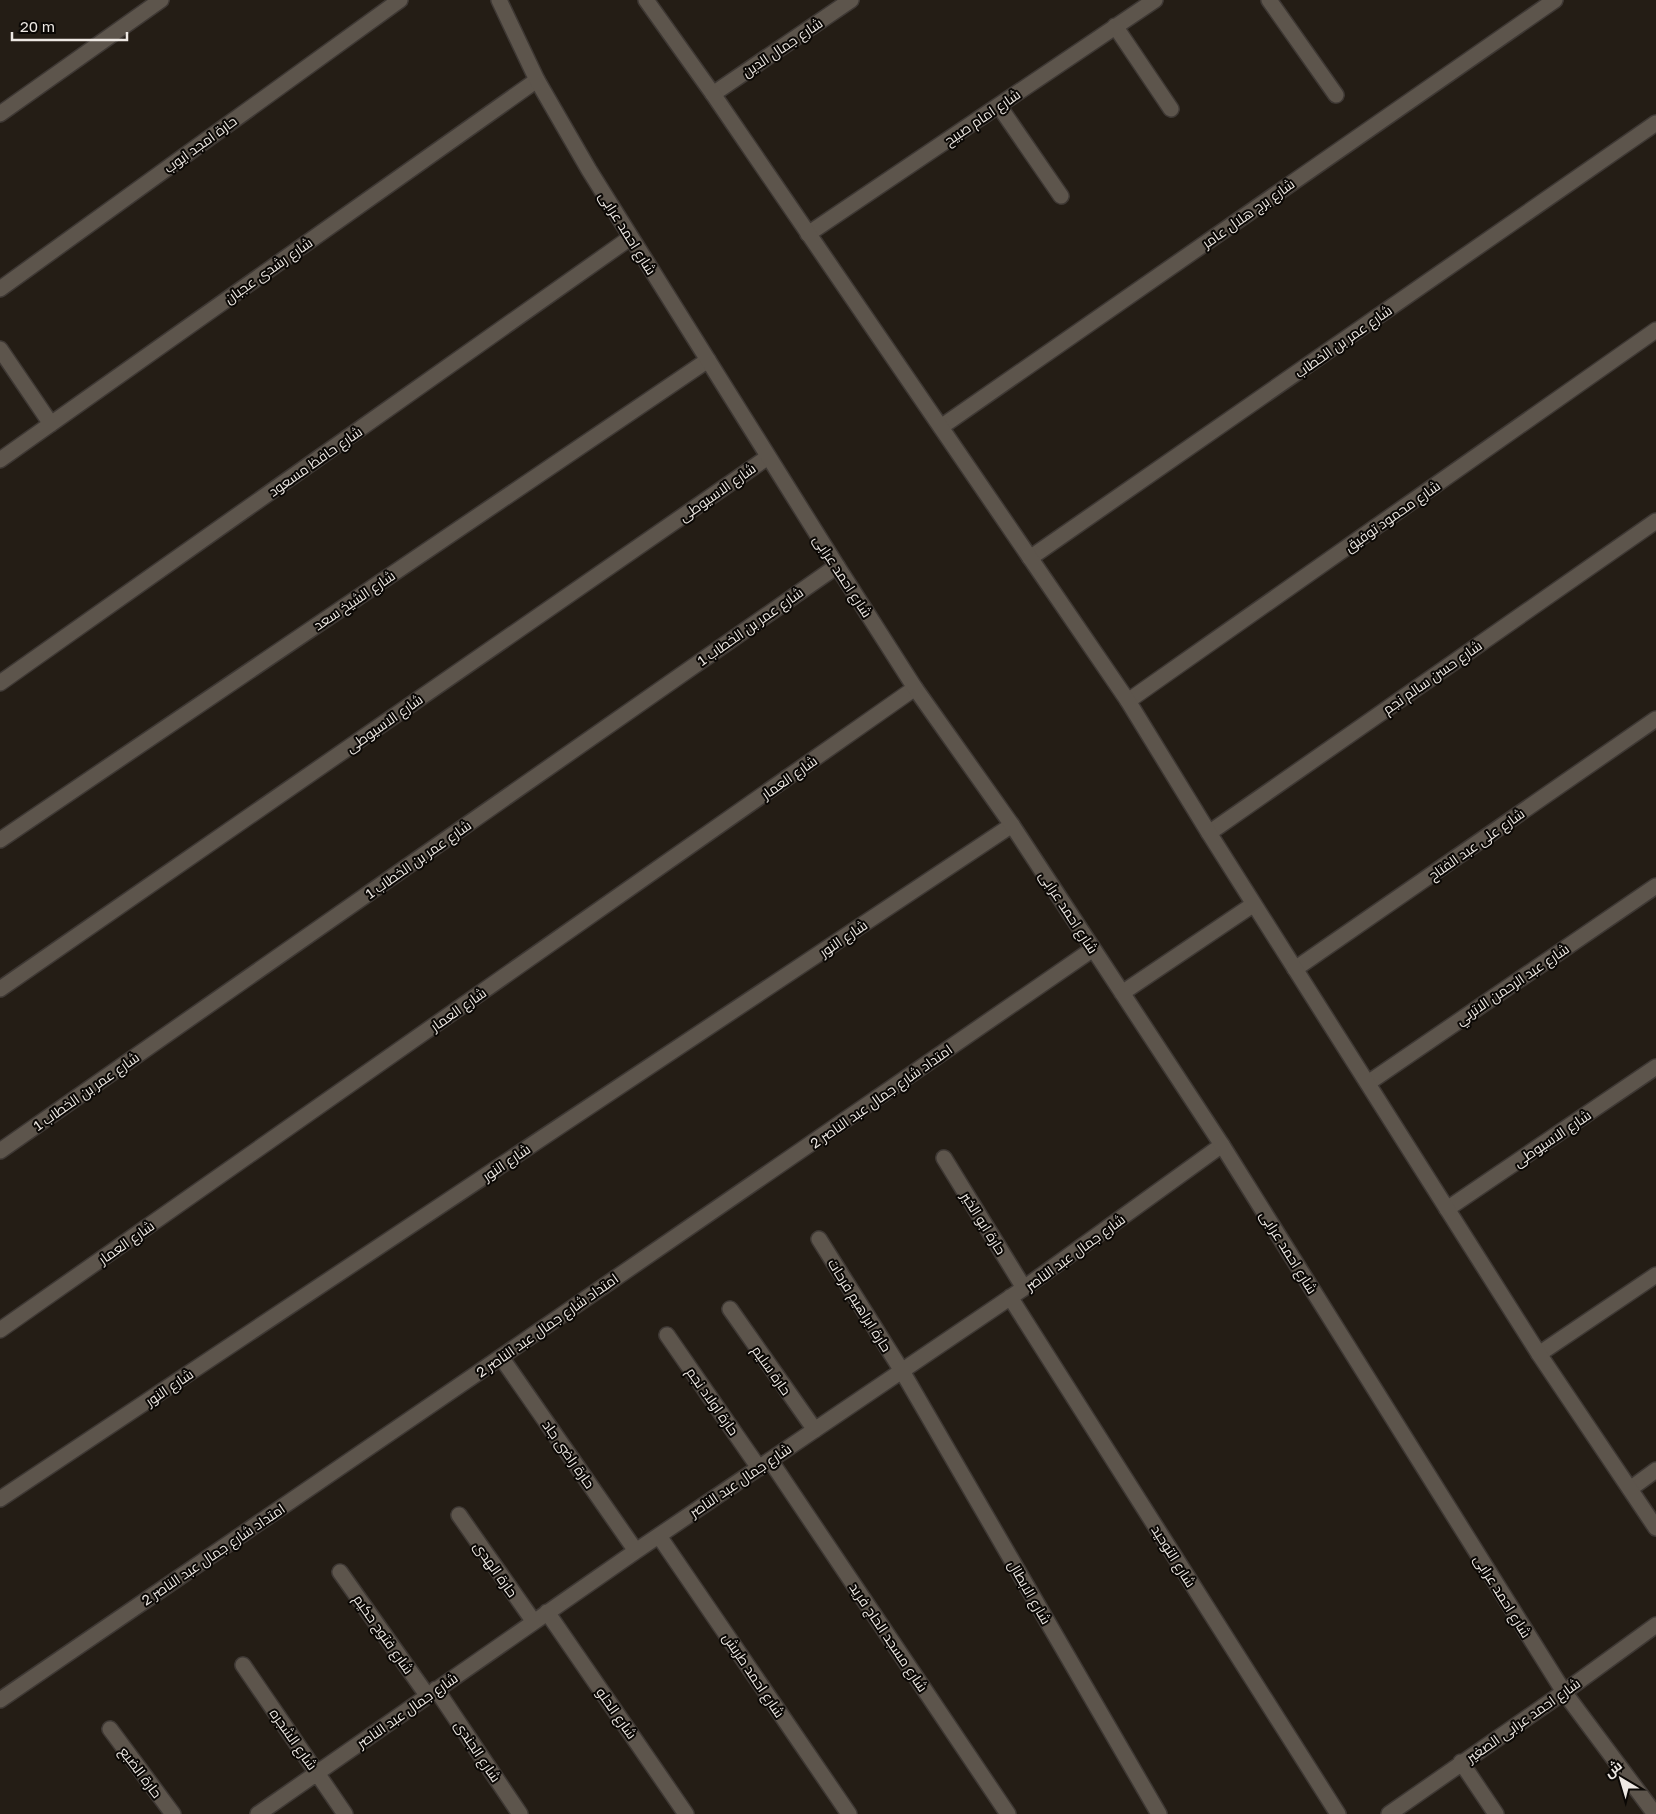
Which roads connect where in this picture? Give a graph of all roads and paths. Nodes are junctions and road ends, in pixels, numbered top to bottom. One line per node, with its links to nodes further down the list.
1 (161, 0): 15 (street)
2 (400, 0): 20 (street, حارة امجد ايوب)
3 (499, 0): 10 (street, شارع احمد عرابى)
4 (646, 0): 11 (street)
5 (851, 0): 11 (street, شارع جمال الدين)
6 (1155, 0): 9 (street, شارع امام صبيح)
7 (1269, 0): 12 (street)
8 (1555, 0): 25 (street, شارع برج هلال عامر)
9 (1116, 26): 13 (street, شارع امام صبيح); 14 (street)
10 (537, 80): 19 (street, شارع احمد عرابى); 24 (street, شارع رشدى عجبان)
11 (713, 94): 18 (street)
12 (1336, 95)
13 (999, 106): 17 (street); 18 (street, شارع امام صبيح)
14 (1171, 108)
15 (0, 114)
16 (1656, 123): 29 (street, شارع عمر بن الخطاب)
17 (1061, 196)
18 (808, 234): 25 (street)
19 (630, 238): 23 (street, شارع احمد عرابى); 31 (street, شارع حافظ مسعود)
20 (0, 289)
21 (1656, 330): 33 (street, شارع محمود توفيق)
22 (0, 349): 24 (street)
23 (708, 360): 26 (street, شارع احمد عرابى); 37 (street, شارع الشيخ سعد)
24 (51, 424): 27 (street, شارع رشدى عجبان)
25 (941, 426): 29 (street)
26 (768, 457): 30 (street, شارع احمد عرابى); 42 (street, شارع الاسيوطى)
27 (0, 460)
28 (1656, 520): 36 (street, شارع حسن سالم نجم)
29 (1030, 558): 33 (street)
30 (836, 566): 32 (street, شارع احمد عرابى); 47 (street, شارع عمر بن الخطاب 1)
31 (0, 683)
32 (915, 688): 35 (street, شارع احمد عرابى); 55 (street, شارع العمار)
33 (1128, 701): 36 (street)
34 (1656, 719): 41 (street, شارع على عبد الفتاح)
35 (1012, 825): 40 (street, شارع احمد عرابى); 64 (street, شارع النور)
36 (1209, 833): 39 (street)
37 (0, 840)
38 (1656, 886): 45 (street, شارع عبد الرحمن الاتربي)
39 (1254, 904): 41 (street); 43 (street)
40 (1094, 949): 43 (street, شارع احمد عرابى); 58 (street, امتداد شارع جمال عبد الناصر 2)
41 (1295, 969): 45 (street)
42 (0, 989)
43 (1122, 993): 46 (street, شارع احمد عرابى)
44 (1656, 1067): 49 (street, شارع الاسيوطى)
45 (1368, 1083): 49 (street)
46 (1222, 1146): 52 (street, شارع جمال عبد الناصر); 75 (street, شارع احمد عرابى)
47 (0, 1151)
48 (944, 1158): 52 (street, حارة ابو الخير)
49 (1447, 1209): 57 (street)
50 (819, 1239): 59 (street, حارة ابراهيم فرحات)
51 (1656, 1275): 57 (street)
52 (1024, 1288): 53 (street, شارع جمال عبد الناصر)
53 (1010, 1297): 59 (street, شارع جمال عبد الناصر); 88 (street, شارع التوحيد)
54 (730, 1309): 60 (street, حارة سليم)
55 (0, 1330)
56 (667, 1335): 61 (street, حارة اولاد نجم)
57 (1539, 1354): 63 (street)
58 (501, 1357): 68 (street, حارة راضى جاد); 76 (street, امتداد شارع جمال عبد الناصر 2)
59 (902, 1371): 60 (street, شارع جمال عبد الناصر); 87 (street, شارع الابطال)
60 (815, 1430): 61 (street, شارع جمال عبد الناصر)
61 (764, 1464): 67 (street, شارع جمال عبد الناصر); 86 (street, شارع مسجد الحاج فريد)
62 (1656, 1470): 63 (street)
63 (1630, 1489): 66 (street)
64 (0, 1500)
65 (459, 1515): 71 (street, حارة الهدى)
66 (1656, 1528)
67 (658, 1536): 68 (street, شارع جمال عبد الناصر); 85 (street, شارع احمد طربش)
68 (636, 1551): 70 (street, شارع جمال عبد الناصر)
69 (340, 1572): 74 (street, شارع فتوح حكيم)
70 (547, 1612): 71 (street, شارع جمال عبد الناصر); 84 (street, شارع الحلو)
71 (534, 1622): 74 (street, شارع جمال عبد الناصر)
72 (1656, 1625): 75 (street, شارع احمد عرابى الصغير)
73 (242, 1665): 79 (street, شارع الشجره)
74 (432, 1692): 79 (street, شارع جمال عبد الناصر); 83 (street, شارع الجندى)
75 (1564, 1692): 78 (street, شارع احمد عرابى الصغير); 91 (street, شارع احمد عرابى)
76 (0, 1700)
77 (110, 1729): 80 (street, حارة الضبع)
78 (1462, 1762): 89 (street, شارع احمد عرابى الصغير); 90 (street)
79 (317, 1773): 81 (street, شارع جمال عبد الناصر); 82 (street, شارع الشجره)
80 (173, 1814)
81 (258, 1814)
82 (345, 1814)
83 (520, 1814)
84 (686, 1814)
85 (849, 1814)
86 (1008, 1814)
87 (1159, 1814)
88 (1338, 1814)
89 (1389, 1814)
90 (1496, 1814)
91 (1655, 1814)

